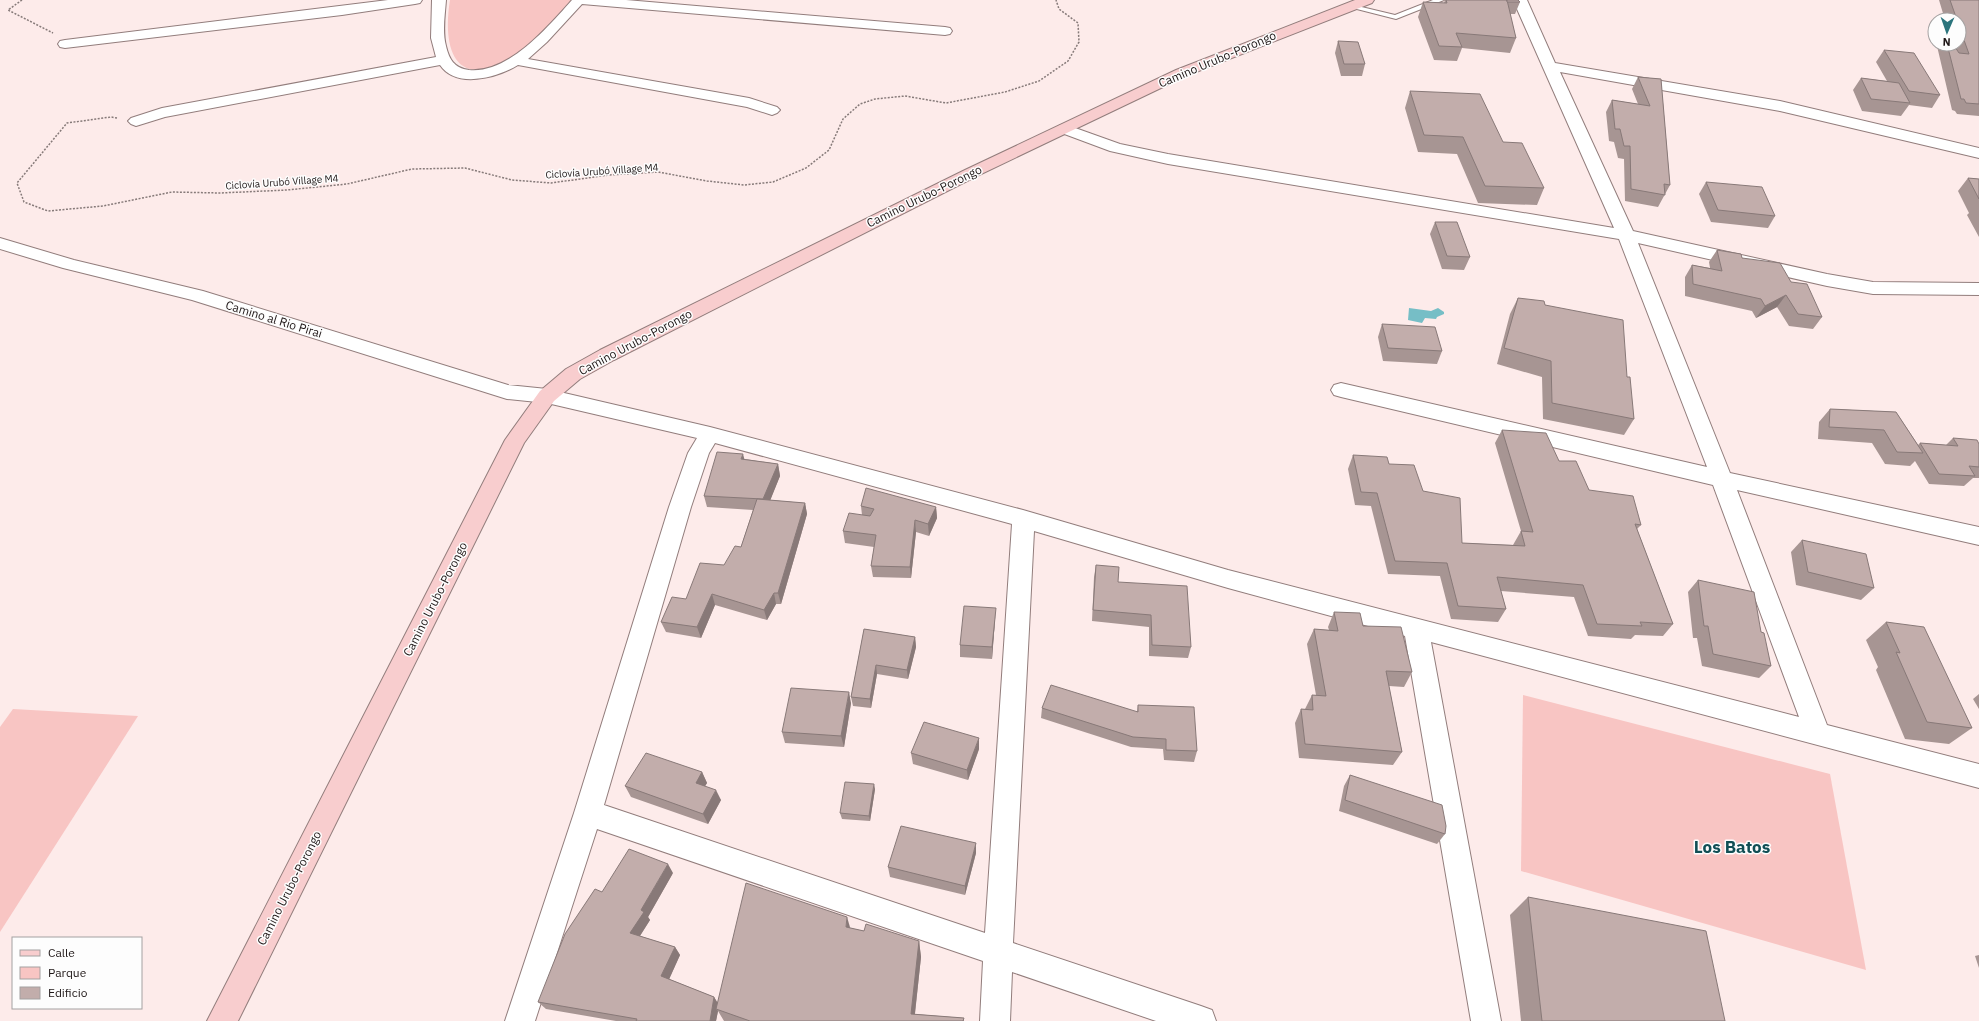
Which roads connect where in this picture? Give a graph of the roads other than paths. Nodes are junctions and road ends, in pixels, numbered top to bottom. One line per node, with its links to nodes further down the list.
1 (415, 0): 8 (street)
2 (439, 0): 9 (street)
3 (579, 0): 7 (street); 10 (street)
4 (1440, 0): 6 (lane)
5 (1520, 0): 11 (street)
6 (1358, 3): 14 (main road, Camino Urubo-Porongo)
7 (945, 31)
8 (66, 44)
9 (445, 60): 10 (street); 13 (street)
10 (517, 61): 12 (street)
11 (1550, 66): 15 (street); 16 (street)
12 (772, 110)
13 (136, 121)
14 (1064, 129): 16 (street); 20 (main road, Camino Urubo-Porongo)
15 (1979, 153)
16 (1626, 235): 18 (street); 22 (street)
17 (0, 243): 20 (street, Camino al Rio Pirai)
18 (1979, 289)
19 (1341, 390): 22 (street)
20 (547, 396): 21 (street, Camino al Rio Pirai); 30 (main road, Camino Urubo-Porongo)
21 (710, 434): 23 (street, Camino al Rio Pirai); 28 (street)
22 (1722, 479): 24 (street); 26 (street)
23 (1023, 519): 25 (street, Camino al Rio Pirai); 29 (street)
24 (1979, 536)
25 (1416, 628): 26 (street, Camino al Rio Pirai); 34 (street)
26 (1818, 734): 27 (street, Camino al Rio Pirai)
27 (1979, 776)
28 (588, 814): 29 (street); 31 (street)
29 (998, 954): 32 (street); 33 (street)
30 (222, 1021)
31 (520, 1021)
32 (995, 1021)
33 (1201, 1021)
34 (1486, 1021)

